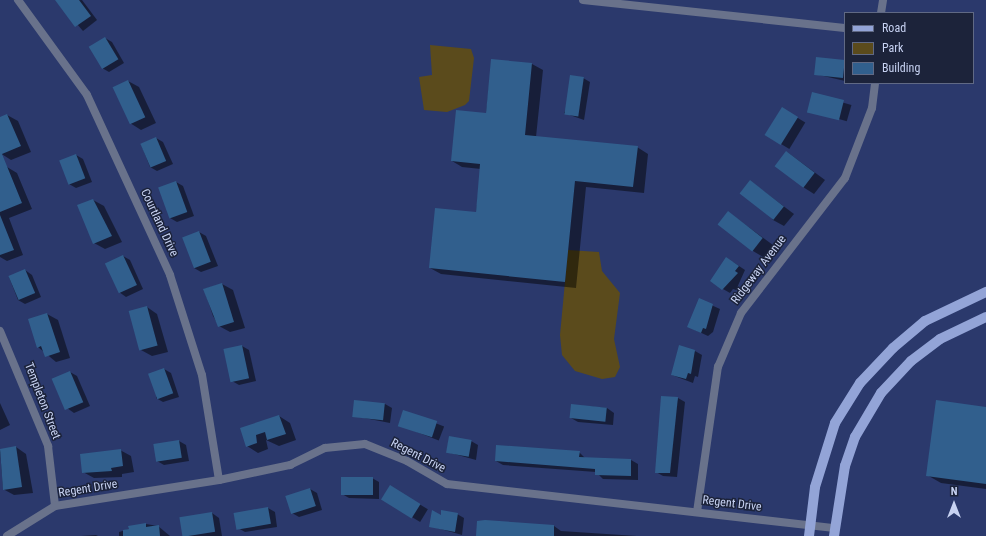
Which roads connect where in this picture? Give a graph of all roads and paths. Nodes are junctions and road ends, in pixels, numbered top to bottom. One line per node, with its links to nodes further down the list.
1 (18, 0): 10 (street, Courtland Drive)
2 (583, 0): 5 (street)
3 (883, 0): 4 (street)
4 (881, 12)
5 (844, 28)
6 (875, 84): 12 (street, Ridgeway Avenue)
7 (986, 292): 13 (main road)
8 (986, 317): 14 (main road)
9 (0, 331): 11 (street, Templeton Street)
10 (219, 480): 11 (street, Regent Drive); 12 (street, Regent Drive)
11 (55, 506): 15 (street, Regent Drive)
12 (698, 512): 13 (street, Regent Drive)
13 (810, 525): 14 (street, Regent Drive); 16 (main road)
14 (834, 532)
15 (6, 536)
16 (809, 536)

